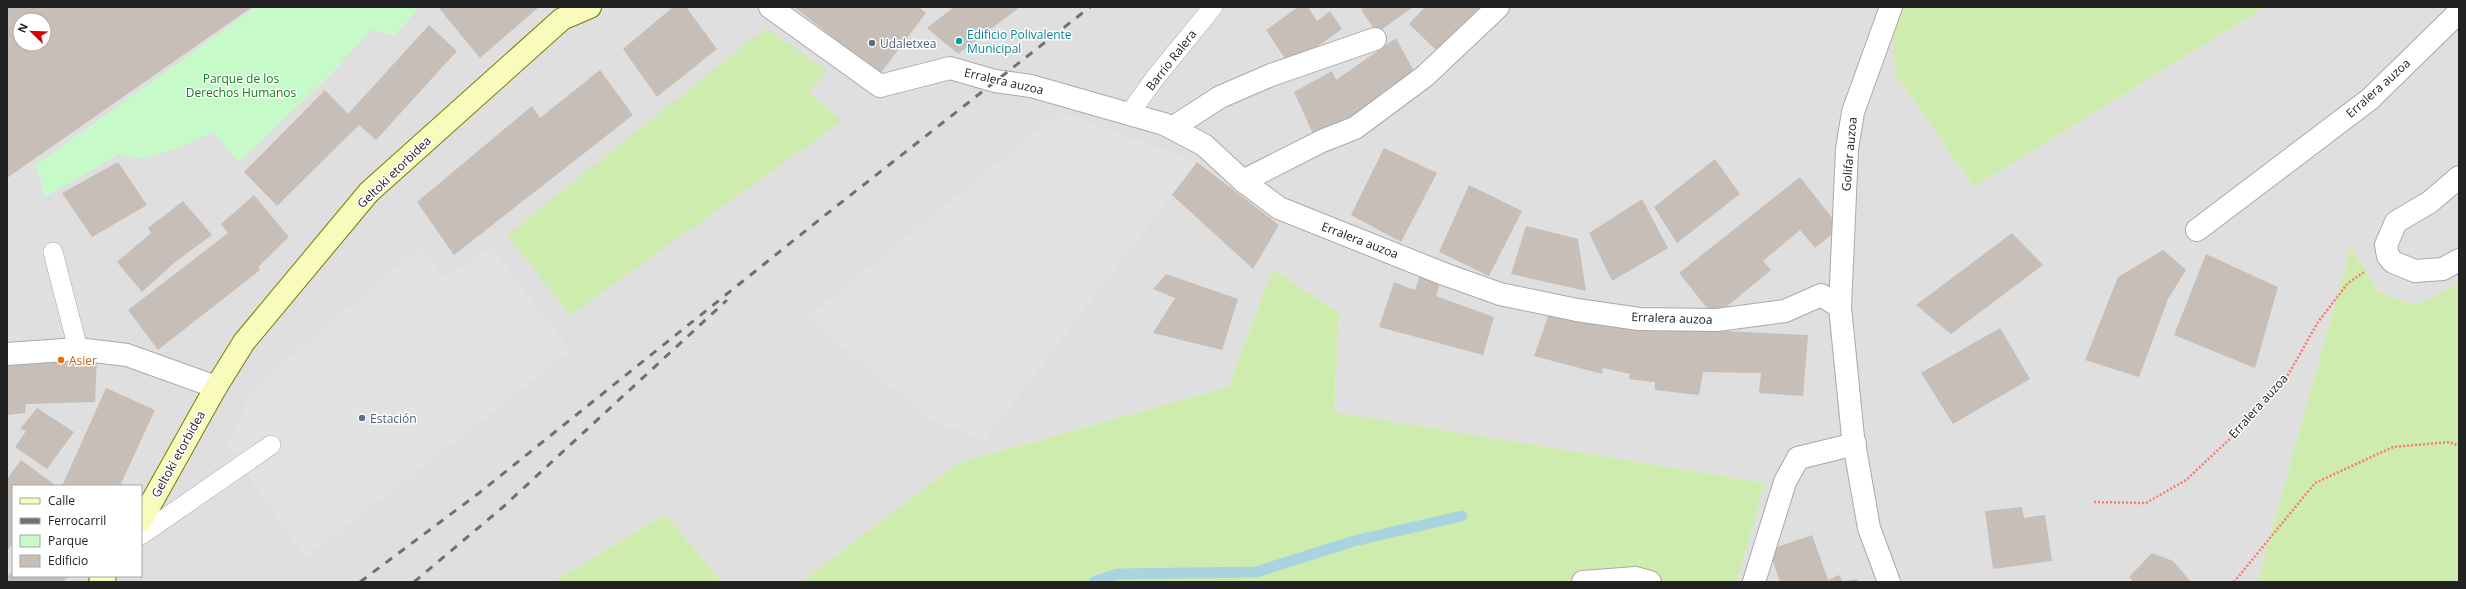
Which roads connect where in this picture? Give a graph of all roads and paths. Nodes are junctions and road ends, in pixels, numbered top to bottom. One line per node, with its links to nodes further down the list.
1 (590, 7): 19 (street, Geltoki etorbidea)
2 (770, 7): 8 (street, Erralera auzoa)
3 (1213, 7): 8 (lane, Barrio Ralera)
4 (1498, 7): 11 (street)
5 (1891, 7): 16 (street, Golifar auzoa)
6 (2459, 12): 12 (street, Erralera auzoa)
7 (1375, 39): 9 (street)
8 (1130, 114): 9 (street, Erralera auzoa)
9 (1172, 128): 11 (street, Erralera auzoa)
10 (2459, 177): 14 (street)
11 (1243, 181): 16 (street, Erralera auzoa)
12 (2197, 230)
13 (53, 252): 17 (lane)
14 (2388, 256): 15 (street); 23 (path, Erralera auzoa)
15 (2459, 260)
16 (1840, 307): 20 (street)
17 (78, 349): 18 (street); 19 (street)
18 (7, 354)
19 (216, 387): 24 (street, Geltoki etorbidea)
20 (1855, 444): 28 (street); 29 (street)
21 (271, 445): 25 (lane)
22 (2459, 446): 30 (path)
23 (2094, 502)
24 (142, 519)
25 (142, 534)
26 (1583, 582): 27 (street)
27 (1650, 582)
28 (1754, 582)
29 (1889, 582)
30 (2234, 582)

